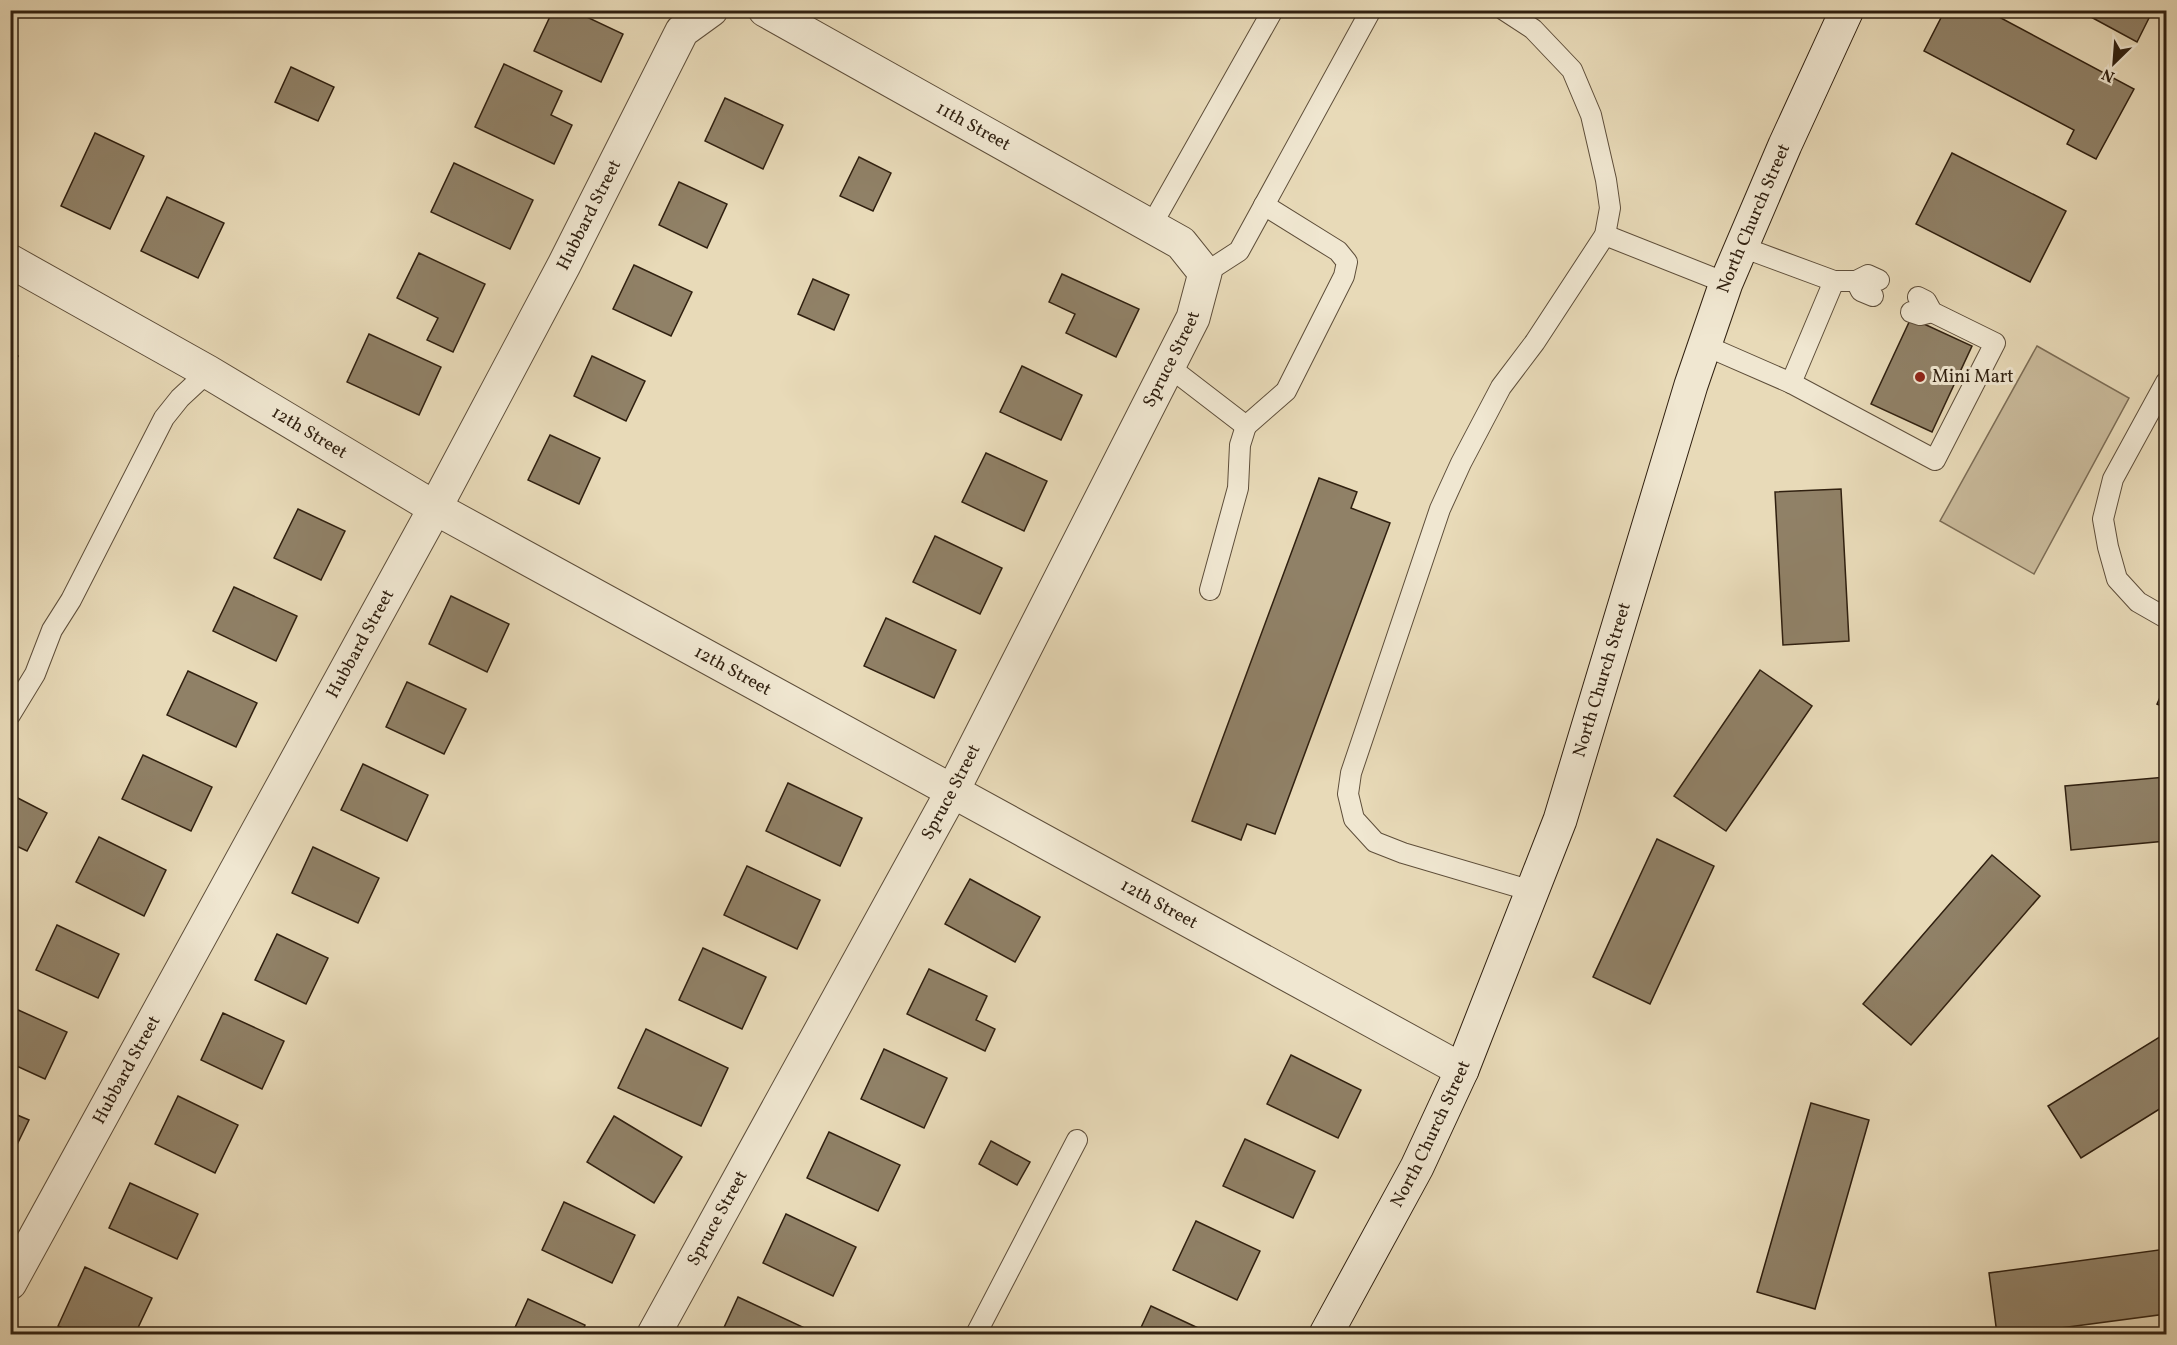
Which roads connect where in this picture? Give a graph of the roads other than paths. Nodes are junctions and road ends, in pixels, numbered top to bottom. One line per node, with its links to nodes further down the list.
1 (711, 10): 23 (street, Hubbard Street)
2 (765, 10): 8 (street, 11th Street)
3 (1273, 10): 8 (lane)
4 (1371, 10): 7 (lane)
5 (1504, 10): 9 (lane)
6 (1847, 10): 10 (street, North Church Street)
7 (1264, 205): 12 (lane); 22 (lane)
8 (1151, 226): 12 (street, 11th Street)
9 (1605, 236): 14 (lane); 28 (lane)
10 (1742, 247): 13 (lane); 14 (street, North Church Street)
11 (10, 261): 19 (street, 12th Street)
12 (1205, 273): 18 (street, Spruce Street)
13 (1834, 281): 15 (lane); 21 (lane)
14 (1726, 283): 17 (street, North Church Street)
15 (1876, 288)
16 (1915, 305): 21 (lane)
17 (1704, 345): 21 (lane); 28 (street, North Church Street)
18 (1168, 366): 22 (lane); 27 (street, Spruce Street)
19 (208, 372): 23 (street, 12th Street); 26 (lane)
20 (2166, 382): 25 (lane)
21 (1791, 383)
22 (1246, 426): 24 (lane)
23 (435, 508): 27 (street, 12th Street); 31 (street, Hubbard Street)
24 (1210, 590)
25 (2166, 618)
26 (10, 716)
27 (952, 792): 29 (street, 12th Street); 32 (street, Spruce Street)
28 (1532, 891): 29 (street, North Church Street)
29 (1462, 1070): 34 (street, North Church Street)
30 (1077, 1140): 33 (lane)
31 (10, 1283)
32 (654, 1335)
33 (976, 1335)
34 (1326, 1335)

